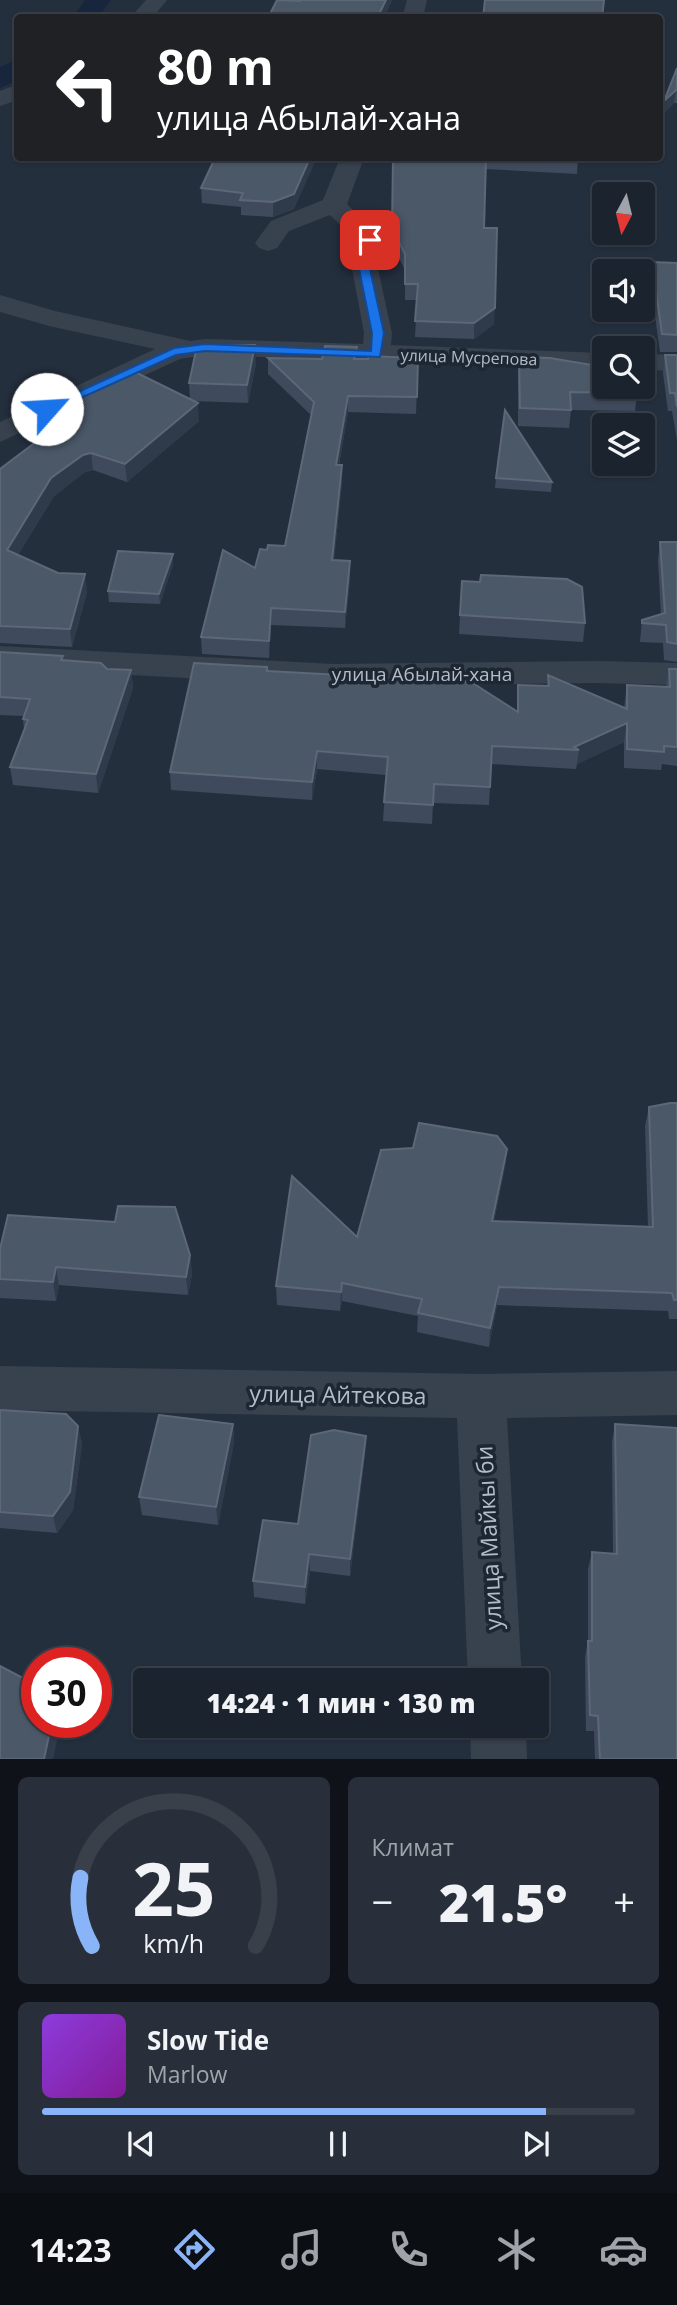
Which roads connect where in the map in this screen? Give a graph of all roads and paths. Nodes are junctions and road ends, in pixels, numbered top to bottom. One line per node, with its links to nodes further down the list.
1 (157, 0): 2 (street)
2 (144, 14)
3 (351, 161): 4 (street)
4 (334, 205): 5 (street); 8 (street)
5 (268, 243)
6 (0, 303): 7 (street)
7 (191, 349): 8 (street); 12 (street)
8 (376, 355): 9 (street, улица Мусрепова)
9 (592, 361)
10 (655, 362): 11 (street)
11 (677, 363)
12 (0, 433)
13 (0, 657): 14 (street, улица Абылай-хана)
14 (677, 674)
15 (0, 1388): 17 (street, улица Айтекова)
16 (677, 1394): 17 (street, улица Айтекова)
17 (481, 1396): 18 (street, улица Майкы би)
18 (494, 1668)
19 (498, 1738): 20 (street)
20 (499, 1759)

